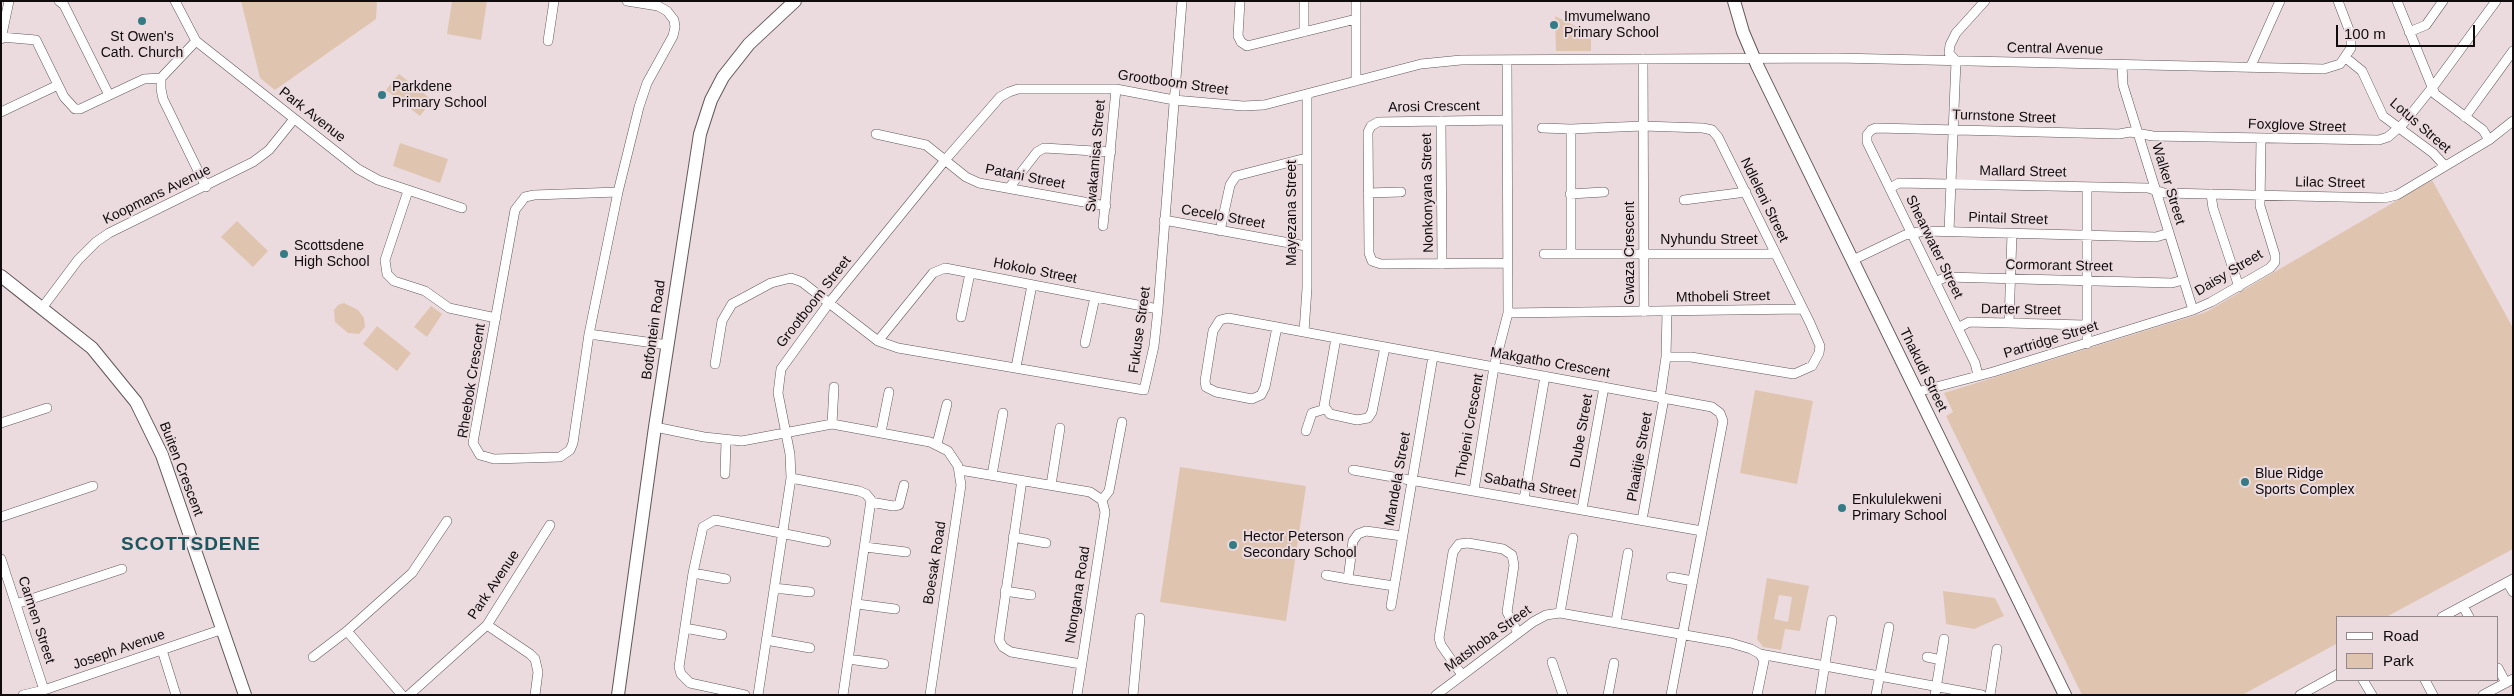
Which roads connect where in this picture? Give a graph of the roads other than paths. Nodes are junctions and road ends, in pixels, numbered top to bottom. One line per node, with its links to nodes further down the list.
1 (9, 1): 21 (street)
2 (60, 1): 37 (street)
3 (175, 1): 22 (street, Park Avenue)
4 (554, 1): 23 (street)
5 (627, 1): 67 (street, Rheebok Crescent)
6 (795, 1): 123 (street, Botfontein Road)
7 (1182, 1): 39 (street, Fukuse Street)
8 (1240, 1): 19 (street)
9 (1304, 1): 19 (street)
10 (1356, 1): 18 (street)
11 (1734, 1): 26 (street, Thakudi Street)
12 (1985, 1): 29 (street)
13 (2280, 1): 31 (street)
14 (2338, 1): 25 (street)
15 (2397, 1): 20 (street)
16 (2443, 1): 20 (street)
17 (2496, 1): 35 (street, Foxglove Street)
18 (1356, 19): 19 (street); 33 (street)
19 (1304, 32)
20 (2409, 32): 35 (street)
21 (1, 38): 34 (street)
22 (196, 41): 32 (street); 42 (street, Park Avenue)
23 (548, 41)
24 (2513, 52): 41 (street)
25 (2347, 56): 31 (street, Central Avenue); 47 (street, Lotus Street)
26 (1754, 58): 27 (street, Grootboom Street); 29 (street, Central Avenue); 91 (street, Thakudi Street)
27 (1643, 59): 28 (street, Grootboom Street); 46 (street, Gwaza Crescent)
28 (1507, 60): 33 (street, Grootboom Street); 43 (street)
29 (1956, 61): 30 (street, Central Avenue); 50 (street)
30 (2122, 65): 31 (street, Central Avenue); 53 (street, Walker Street)
31 (2250, 68)
32 (161, 78): 37 (street); 61 (street)
33 (1356, 81): 38 (street, Grootboom Street)
34 (58, 85): 37 (street); 40 (street)
35 (2432, 87): 41 (street); 47 (street, Foxglove Street)
36 (1116, 89): 39 (street, Grootboom Street); 56 (street, Swakamisa Street); 58 (street, Grootboom Street)
37 (109, 95)
38 (1307, 95): 39 (street, Grootboom Street); 57 (street, Mayezana Street)
39 (1174, 100): 78 (street, Fukuse Street)
40 (1, 112)
41 (2465, 117): 55 (street)
42 (294, 119): 61 (street, Koopmans Avenue); 66 (street, Park Avenue)
43 (1506, 120): 44 (street, Arosi Crescent); 92 (street)
44 (1441, 121): 71 (street, Arosi Crescent); 93 (street, Nonkonyana Street)
45 (2513, 121): 55 (street, Lilac Street)
46 (1643, 126): 49 (street); 70 (street, Ndleleni Street); 89 (street, Gwaza Crescent)
47 (2398, 127): 54 (street, Foxglove Street); 59 (street, Lotus Street)
48 (1542, 128): 49 (street)
49 (1571, 129): 72 (street)
50 (1954, 130): 51 (street, Turnstone Street); 53 (street, Turnstone Street); 60 (street)
51 (1869, 131): 64 (street, Shearwater Street)
52 (876, 134): 58 (street, Patani Street)
53 (2139, 135): 54 (street, Foxglove Street); 65 (street, Walker Street)
54 (2261, 139): 74 (street, Daisy Street)
55 (2489, 140): 59 (street, Lilac Street)
56 (1110, 152): 63 (street); 76 (street, Swakamisa Street)
57 (1306, 158): 80 (street); 86 (street, Mayezana Street)
58 (946, 160): 63 (street, Patani Street); 103 (street, Grootboom Street)
59 (2445, 166): 74 (street, Lilac Street)
60 (1952, 184): 62 (street, Mallard Street); 64 (street, Mallard Street); 81 (street)
61 (206, 187): 104 (street, Koopmans Avenue)
62 (2087, 187): 65 (street, Mallard Street); 85 (street)
63 (1009, 188): 76 (street, Patani Street)
64 (1890, 188): 84 (street, Shearwater Street)
65 (2156, 190): 73 (street, Lilac Street); 83 (street, Walker Street)
66 (408, 191): 77 (street, Park Avenue); 112 (street)
67 (618, 192): 112 (street, Rheebok Crescent); 118 (street, Rheebok Crescent)
68 (1401, 192): 71 (street)
69 (1604, 192): 72 (street)
70 (1746, 192): 75 (street); 90 (street, Ndleleni Street)
71 (1368, 193): 93 (street, Arosi Crescent)
72 (1570, 194): 88 (street)
73 (2211, 194): 74 (street, Lilac Street); 101 (street)
74 (2260, 195): 101 (street, Daisy Street)
75 (1684, 200)
76 (1106, 206): 79 (street, Swakamisa Street)
77 (462, 208)
78 (1164, 220): 80 (street, Cecelo Street); 105 (street, Fukuse Street)
79 (1103, 226)
80 (1220, 231): 86 (street, Cecelo Street)
81 (1949, 231): 82 (street, Pintail Street); 84 (street, Pintail Street)
82 (2012, 233): 85 (street, Pintail Street); 96 (street)
83 (2169, 233): 85 (street, Pintail Street); 97 (street, Walker Street)
84 (1912, 234): 91 (street, Pintail Street); 99 (street, Shearwater Street)
85 (2087, 235): 98 (street)
86 (1306, 246): 117 (street, Mayezana Street)
87 (1544, 254): 88 (street, Nyhundu Street)
88 (1571, 254): 89 (street, Nyhundu Street)
89 (1644, 254): 90 (street, Nyhundu Street); 109 (street, Gwaza Crescent)
90 (1775, 254): 106 (street, Ndleleni Street)
91 (1853, 260): 135 (street, Thakudi Street)
92 (1507, 263): 93 (street, Arosi Crescent); 108 (street)
93 (1442, 264)
94 (970, 272): 100 (street, Hokolo Street); 111 (street); 120 (street, Hokolo Street)
95 (1, 276): 104 (street, Buiten Crescent)
96 (2010, 279): 98 (street, Cormorant Street); 99 (street, Cormorant Street); 113 (street)
97 (2183, 280): 98 (street, Cormorant Street); 107 (street, Walker Street)
98 (2086, 281): 114 (street)
99 (1936, 282): 116 (street, Shearwater Street)
100 (1032, 285): 102 (street, Hokolo Street); 129 (street)
101 (2239, 286): 107 (street, Daisy Street)
102 (1095, 297): 105 (street, Hokolo Street); 121 (street)
103 (829, 303): 120 (street, Fukuse Street); 127 (street, Fukuse Street); 148 (street, Grootboom Street)
104 (42, 308): 209 (street, Buiten Crescent)
105 (1158, 309): 129 (street, Fukuse Street)
106 (1803, 309): 110 (street, Mthobeli Street); 126 (street, Ndleleni Street)
107 (2192, 310): 122 (street, Partridge Street)
108 (1508, 312): 109 (street, Gwaza Crescent); 128 (street)
109 (1644, 312): 110 (street, Mthobeli Street)
110 (1667, 312): 126 (street, Plaaitjie Street)
111 (961, 317)
112 (496, 318): 118 (street, Rheebok Crescent)
113 (2009, 323): 114 (street, Darter Street); 116 (street, Darter Street)
114 (2085, 325): 122 (street)
115 (1277, 327): 115 (street, Makgatho Crescent); 117 (street, Makgatho Crescent)
116 (1958, 328): 130 (street, Shearwater Street)
117 (1304, 332): 119 (street, Makgatho Crescent)
118 (589, 334): 123 (street)
119 (1336, 338): 124 (street, Makgatho Crescent); 139 (street)
120 (878, 341): 129 (street, Fukuse Street)
121 (1085, 343)
122 (2087, 344): 130 (street, Partridge Street)
123 (668, 345): 144 (street, Botfontein Road)
124 (1385, 347): 125 (street, Makgatho Crescent); 139 (street)
125 (1433, 356): 128 (street, Makgatho Crescent); 156 (street, Mandela Street)
126 (1666, 357): 136 (street, Plaaitjie Street)
127 (715, 364)
128 (1494, 367): 131 (street, Makgatho Crescent); 161 (street, Thojeni Crescent)
129 (1016, 368)
130 (1978, 375): 135 (street, Partridge Street)
131 (1545, 376): 133 (street, Makgatho Crescent); 162 (street)
132 (834, 387): 143 (street)
133 (1604, 387): 136 (street, Makgatho Crescent); 165 (street, Dube Street)
134 (889, 392): 147 (street)
135 (1917, 392): 261 (street, Thakudi Street)
136 (1662, 398): 167 (street, Plaaitjie Street); 170 (street, Makgatho Crescent)
137 (947, 404): 150 (street)
138 (47, 408): 141 (street)
139 (1325, 409): 146 (street)
140 (1003, 413): 154 (street)
141 (1, 422)
142 (1122, 422): 163 (street, Ntongana Road)
143 (832, 424): 147 (street); 148 (street)
144 (655, 427): 149 (street); 245 (street, Botfontein Road)
145 (1060, 428): 159 (street)
146 (1306, 430)
147 (880, 432): 150 (street)
148 (786, 434): 149 (street); 155 (street)
149 (726, 440): 153 (street)
150 (937, 444): 151 (street)
151 (960, 470): 154 (street); 249 (street, Boesak Road)
152 (1352, 470): 156 (street, Sabatha Street)
153 (725, 474)
154 (992, 475): 157 (street)
155 (791, 478): 164 (street); 171 (street)
156 (1412, 479): 161 (street, Sabatha Street); 172 (street, Mandela Street)
157 (1022, 480): 159 (street); 173 (street)
158 (904, 485): 164 (street)
159 (1051, 485): 163 (street)
160 (93, 486): 166 (street)
161 (1474, 490): 162 (street, Sabatha Street)
162 (1524, 499): 165 (street, Sabatha Street)
163 (1102, 500): 227 (street, Ntongana Road)
164 (871, 502): 177 (street)
165 (1582, 509): 167 (street, Sabatha Street)
166 (1, 517)
167 (1642, 520): 170 (street, Sabatha Street)
168 (447, 521): 210 (street)
169 (550, 525): 206 (street, Park Avenue)
170 (1702, 531): 188 (street, Makgatho Crescent)
171 (782, 532): 175 (street); 182 (street); 190 (street)
172 (1402, 536): 185 (street); 189 (street, Mandela Street)
173 (1013, 537): 176 (street); 191 (street)
174 (1573, 538): 200 (street)
175 (826, 542)
176 (1046, 544)
177 (865, 547): 178 (street); 196 (street)
178 (906, 552)
179 (1628, 554): 205 (street)
180 (1, 559): 195 (street, Carmen Street)
181 (122, 569): 195 (street)
182 (693, 573): 186 (street); 207 (street)
183 (1326, 575): 185 (street)
184 (1671, 577): 188 (street)
185 (1348, 578): 189 (street)
186 (726, 579)
187 (2510, 580): 193 (street); 198 (street)
188 (1693, 581): 212 (street, Makgatho Crescent)
189 (1394, 586): 197 (street, Mandela Street)
190 (774, 588): 192 (street); 215 (street)
191 (1005, 591): 194 (street); 227 (street)
192 (810, 592)
193 (2513, 592)
194 (1031, 595)
195 (16, 604): 236 (street, Carmen Street)
196 (857, 604): 199 (street); 222 (street)
197 (1391, 606)
198 (2463, 606): 201 (street); 202 (street)
199 (895, 609)
200 (1560, 613): 205 (street, Matshoba Street); 211 (street, Matshoba Street)
201 (2444, 616)
202 (2468, 616)
203 (1140, 618): 251 (street)
204 (1832, 620): 228 (street)
205 (1616, 622): 212 (street, Matshoba Street)
206 (487, 625): 243 (street, Park Avenue); 244 (street)
207 (684, 628): 213 (street); 246 (street)
208 (1889, 628): 232 (street)
209 (223, 629): 218 (street, Joseph Avenue); 241 (street, Buiten Crescent)
210 (346, 631): 220 (street); 242 (street)
211 (1518, 633): 230 (street, Matshoba Street); 230 (street)
212 (1682, 634): 219 (street, Matshoba Street); 255 (street, Makgatho Crescent)
213 (722, 635)
214 (1944, 639): 223 (street)
215 (766, 640): 216 (street); 247 (street)
216 (810, 648)
217 (1997, 649): 260 (street)
218 (162, 650): 236 (street, Joseph Avenue); 240 (street)
219 (1760, 654): 228 (street, Matshoba Street); 256 (street)
220 (313, 657)
221 (1927, 657): 223 (street)
222 (848, 659): 226 (street); 248 (street)
223 (1941, 660): 237 (street)
224 (1552, 662): 253 (street)
225 (1614, 662): 254 (street)
226 (884, 664)
227 (1082, 664): 250 (street, Ntongana Road)
228 (1824, 666): 232 (street, Matshoba Street); 257 (street)
229 (2499, 669): 235 (street)
230 (1462, 675): 252 (street, Matshoba Street)
231 (2336, 675): 238 (street)
232 (1879, 676): 237 (street, Matshoba Street); 258 (street)
233 (2365, 681): 262 (street)
234 (2426, 681): 263 (street)
235 (2509, 681): 264 (street)
236 (44, 690): 239 (street, Joseph Avenue)
237 (1936, 690): 259 (street, Matshoba Street)
238 (2305, 694)
239 (23, 695)
240 (176, 695)
241 (245, 695)
242 (402, 695)
243 (409, 695)
244 (535, 695)
245 (618, 695)
246 (745, 695)
247 (758, 695)
248 (843, 695)
249 (930, 695)
250 (1077, 695)
251 (1133, 695)
252 (1436, 695)
253 (1563, 695)
254 (1608, 695)
255 (1671, 695)
256 (1757, 695)
257 (1820, 695)
258 (1876, 695)
259 (1982, 695)
260 (1990, 695)
261 (2065, 695)
262 (2372, 695)
263 (2434, 695)
264 (2483, 695)

